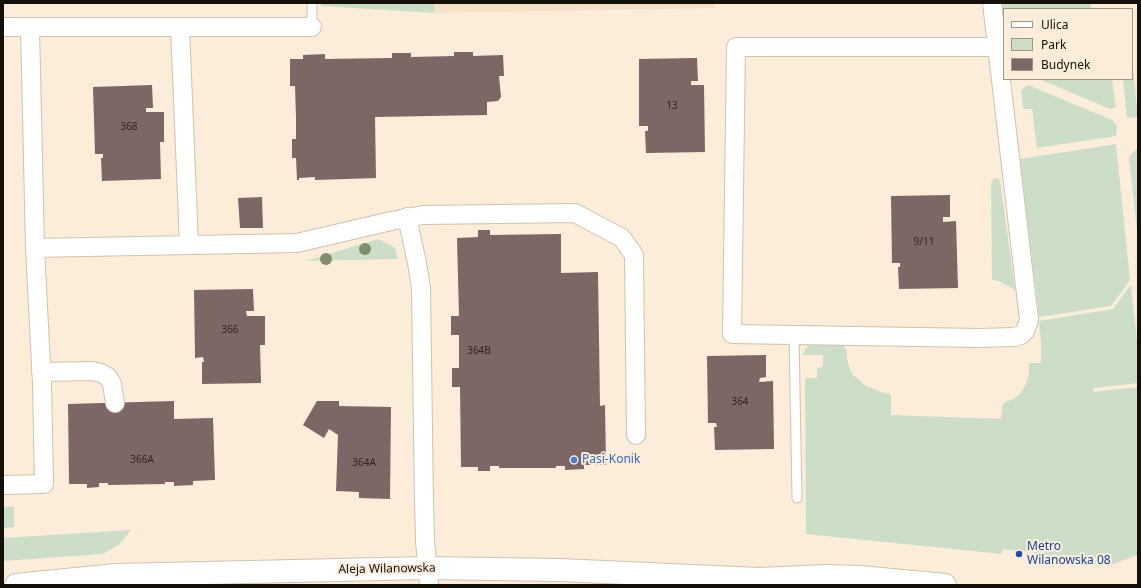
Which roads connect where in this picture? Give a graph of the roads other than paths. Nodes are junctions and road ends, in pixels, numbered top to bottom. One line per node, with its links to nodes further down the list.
1 (312, 3): 6 (lane)
2 (992, 3): 7 (street)
3 (3, 27): 4 (street)
4 (30, 27): 5 (street); 10 (street)
5 (180, 27): 6 (street); 9 (street)
6 (312, 27)
7 (997, 47): 11 (street); 11 (street)
8 (407, 217): 9 (street); 14 (street); 17 (street)
9 (189, 245): 10 (street)
10 (35, 248): 12 (street)
11 (794, 335): 16 (lane)
12 (41, 372): 13 (street); 15 (street)
13 (114, 403)
14 (636, 434)
15 (3, 485)
16 (797, 498)
17 (428, 577): 18 (main road, Aleja Wilanowska); 19 (main road, Aleja Wilanowska)
18 (768, 582): 20 (main road, Aleja Wilanowska)
19 (16, 585)
20 (945, 585)

